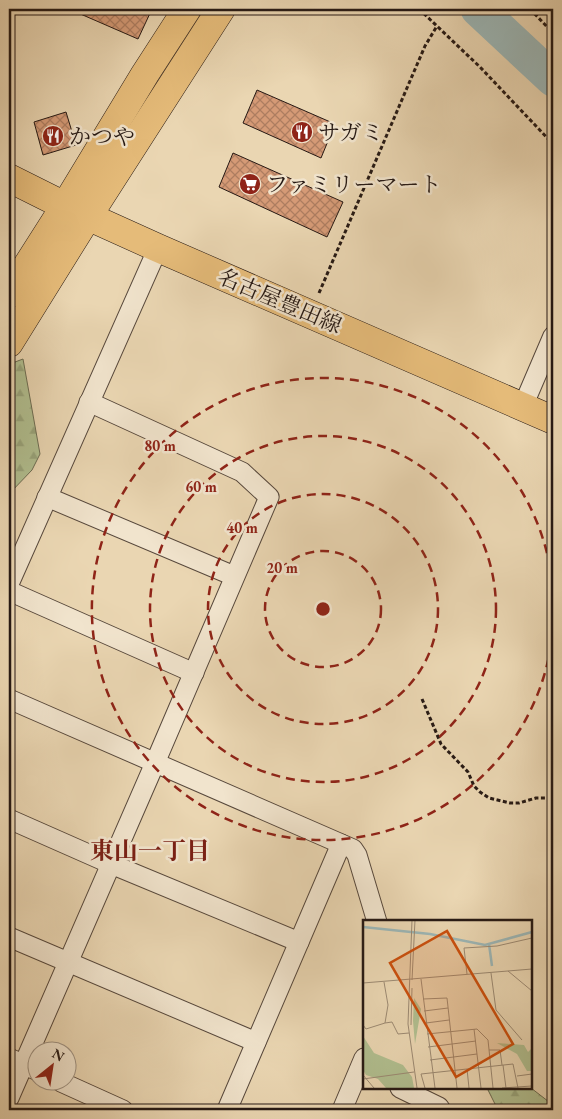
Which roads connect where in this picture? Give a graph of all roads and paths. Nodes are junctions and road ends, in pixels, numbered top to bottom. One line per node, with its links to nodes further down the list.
1 (187, 9): 9 (main road)
2 (221, 9): 9 (main road)
3 (419, 9): 5 (path)
4 (530, 9): 6 (path)
5 (437, 26): 7 (path); 12 (path)
6 (553, 32)
7 (553, 144)
8 (9, 178): 9 (main road, 名古屋豊田線)
9 (77, 211): 10 (main road, 名古屋豊田線); 11 (main road); 14 (main road)
10 (158, 248): 12 (main road, 名古屋豊田線); 15 (street)
11 (9, 294)
12 (310, 314): 16 (main road, 名古屋豊田線)
13 (553, 336): 16 (street)
14 (9, 343)
15 (90, 402): 18 (street); 19 (street)
16 (523, 406): 17 (main road, 名古屋豊田線)
17 (553, 420)
18 (47, 497): 19 (street); 20 (street)
19 (234, 576): 22 (street)
20 (9, 584)
21 (9, 591): 22 (street)
22 (194, 673): 25 (street)
23 (9, 699): 25 (street)
24 (422, 700): 26 (path)
25 (155, 763): 28 (street); 29 (street)
26 (553, 798)
27 (9, 819): 29 (street)
28 (341, 844): 30 (street); 32 (street)
29 (111, 864): 32 (street); 33 (street)
30 (376, 920)
31 (9, 937): 33 (street)
32 (299, 942): 34 (street)
33 (68, 962): 34 (street); 35 (street)
34 (256, 1042): 41 (street)
35 (23, 1064): 39 (street)
36 (363, 1065): 42 (street)
37 (402, 1089): 43 (street)
38 (78, 1090): 40 (street)
39 (9, 1098)
40 (118, 1109)
41 (227, 1110)
42 (342, 1110)
43 (441, 1110)

